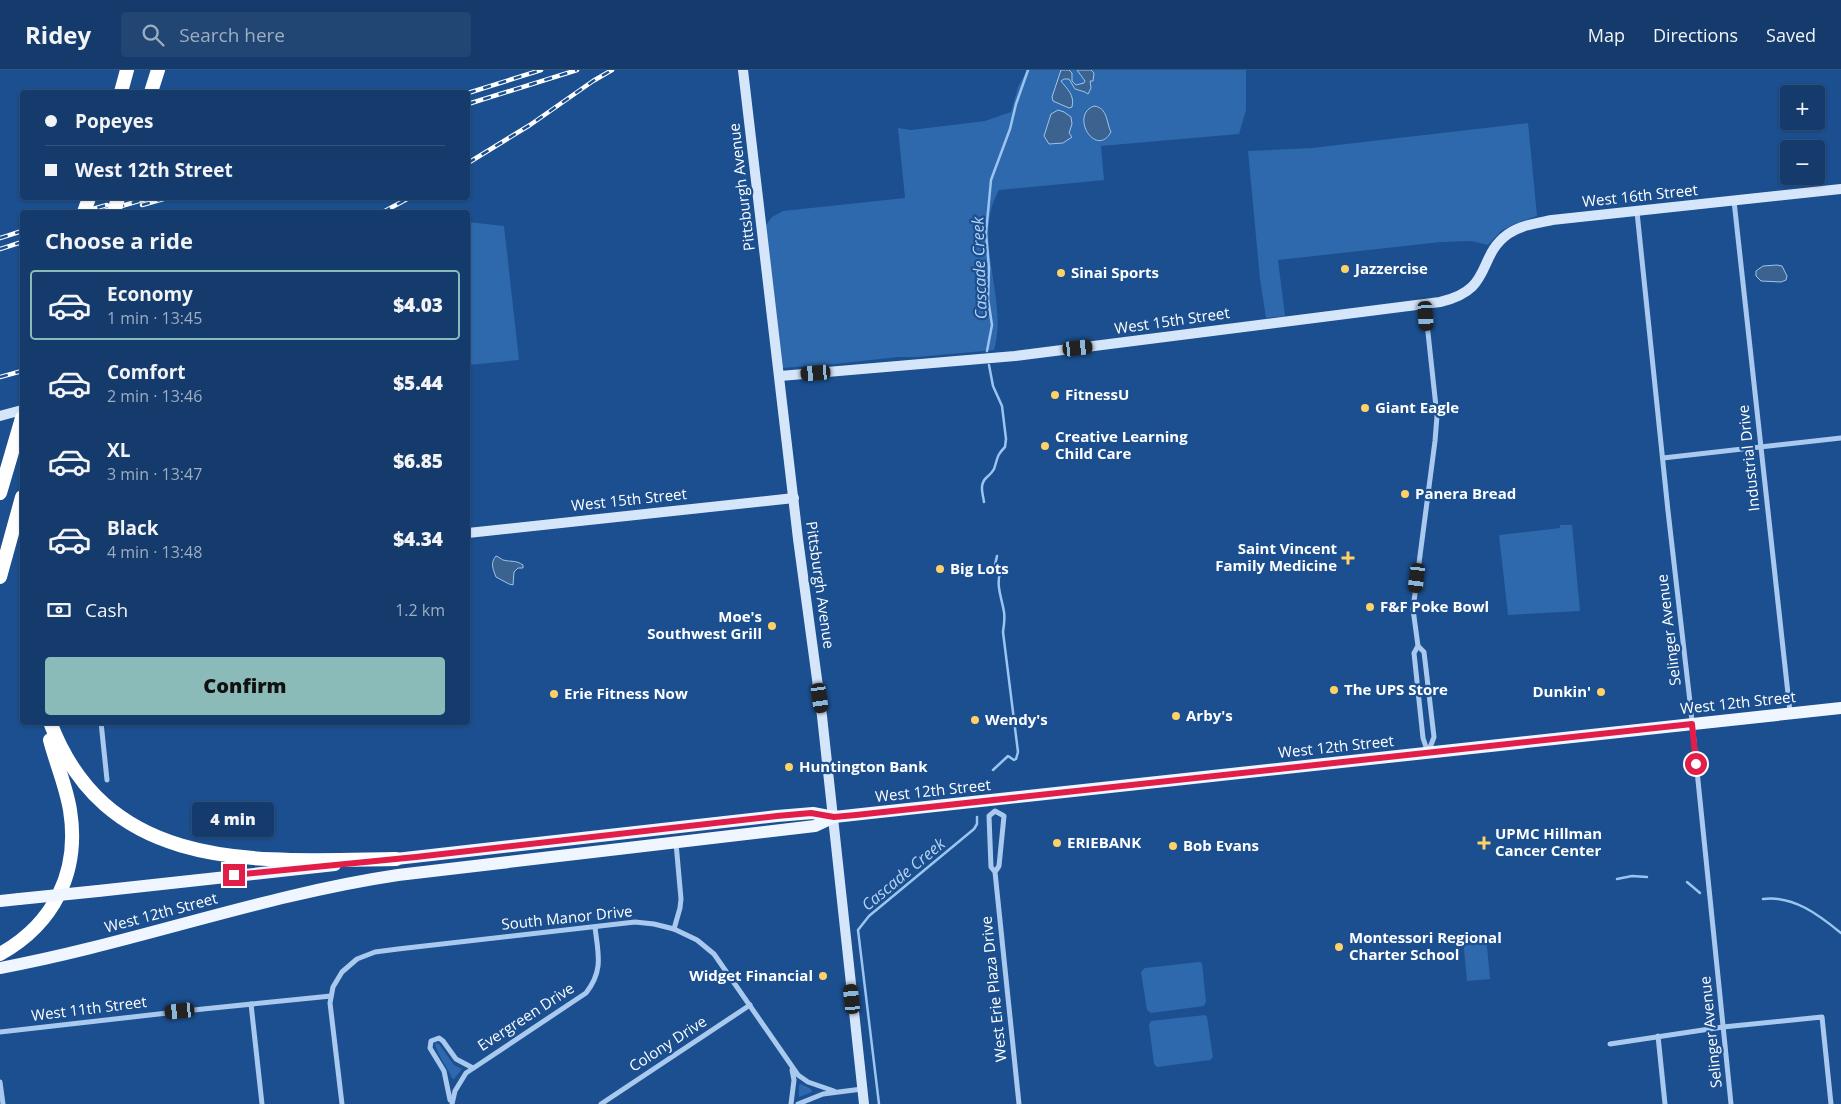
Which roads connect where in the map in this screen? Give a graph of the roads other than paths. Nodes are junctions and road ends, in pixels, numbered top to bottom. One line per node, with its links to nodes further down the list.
1 (127, 70): 4 (highway)
2 (158, 70): 5 (highway)
3 (743, 70): 11 (street, Pittsburgh Avenue)
4 (121, 90)
5 (152, 90)
6 (1841, 189): 7 (street, West 16th Street)
7 (1734, 201): 8 (street, West 16th Street); 16 (street, Industrial Drive)
8 (1637, 212): 9 (street, West 16th Street); 17 (street, Selinger Avenue)
9 (1473, 287): 10 (street, West 15th Street)
10 (1425, 305): 11 (street, West 15th Street); 23 (street)
11 (780, 376): 19 (street, Pittsburgh Avenue)
12 (20, 411): 13 (street)
13 (0, 416)
14 (20, 425): 18 (highway)
15 (1841, 438): 16 (street)
16 (1760, 447): 17 (street); 25 (street, Industrial Drive)
17 (1663, 458): 26 (street, Selinger Avenue)
18 (1, 488)
19 (794, 498): 21 (street, West 15th Street); 33 (street, Pittsburgh Avenue)
20 (20, 504): 22 (highway)
21 (470, 533)
22 (0, 577)
23 (1418, 646): 30 (street); 30 (street)
24 (1841, 708): 25 (main road, West 12th Street)
25 (1790, 713): 26 (main road, West 12th Street)
26 (1692, 724): 30 (main road, West 12th Street); 45 (street, Selinger Avenue)
27 (47, 725): 40 (highway)
28 (51, 725): 35 (highway)
29 (101, 725): 31 (street)
30 (1428, 753): 32 (main road, West 12th Street)
31 (107, 780)
32 (995, 806): 33 (main road, West 12th Street); 36 (street, West Erie Plaza Drive); 36 (street, West Erie Plaza Drive)
33 (834, 817): 34 (main road, West 12th Street); 35 (main road, West 12th Street); 52 (street, Pittsburgh Avenue)
34 (676, 842): 39 (street); 41 (main road, West 12th Street)
35 (396, 859): 37 (main road, West 12th Street, bridge)
36 (995, 872): 62 (street, West Erie Plaza Drive)
37 (0, 902)
38 (595, 927): 39 (street, South Manor Drive); 42 (street, South Manor Drive); 50 (street, Evergreen Drive)
39 (674, 929): 44 (street, South Manor Drive)
40 (0, 954)
41 (0, 968)
42 (331, 996): 43 (street, West 11th Street); 56 (street)
43 (251, 1004): 46 (street, West 11th Street); 55 (street)
44 (750, 1006): 49 (street, South Manor Drive); 58 (street, Colony Drive)
45 (1723, 1027): 47 (street); 64 (street, Selinger Avenue); 65 (street)
46 (0, 1032)
47 (1658, 1036): 48 (street); 63 (street)
48 (1610, 1044)
49 (791, 1067): 53 (street, South Manor Drive); 59 (street)
50 (472, 1068): 57 (street, Evergreen Drive); 57 (street, Evergreen Drive)
51 (0, 1082): 54 (street)
52 (862, 1089): 53 (street); 61 (street, Pittsburgh Avenue)
53 (834, 1091): 60 (street)
54 (3, 1104)
55 (262, 1104)
56 (342, 1104)
57 (451, 1104)
58 (601, 1104)
59 (791, 1104)
60 (798, 1104)
61 (864, 1104)
62 (1019, 1104)
63 (1665, 1104)
64 (1730, 1104)
65 (1831, 1104)

